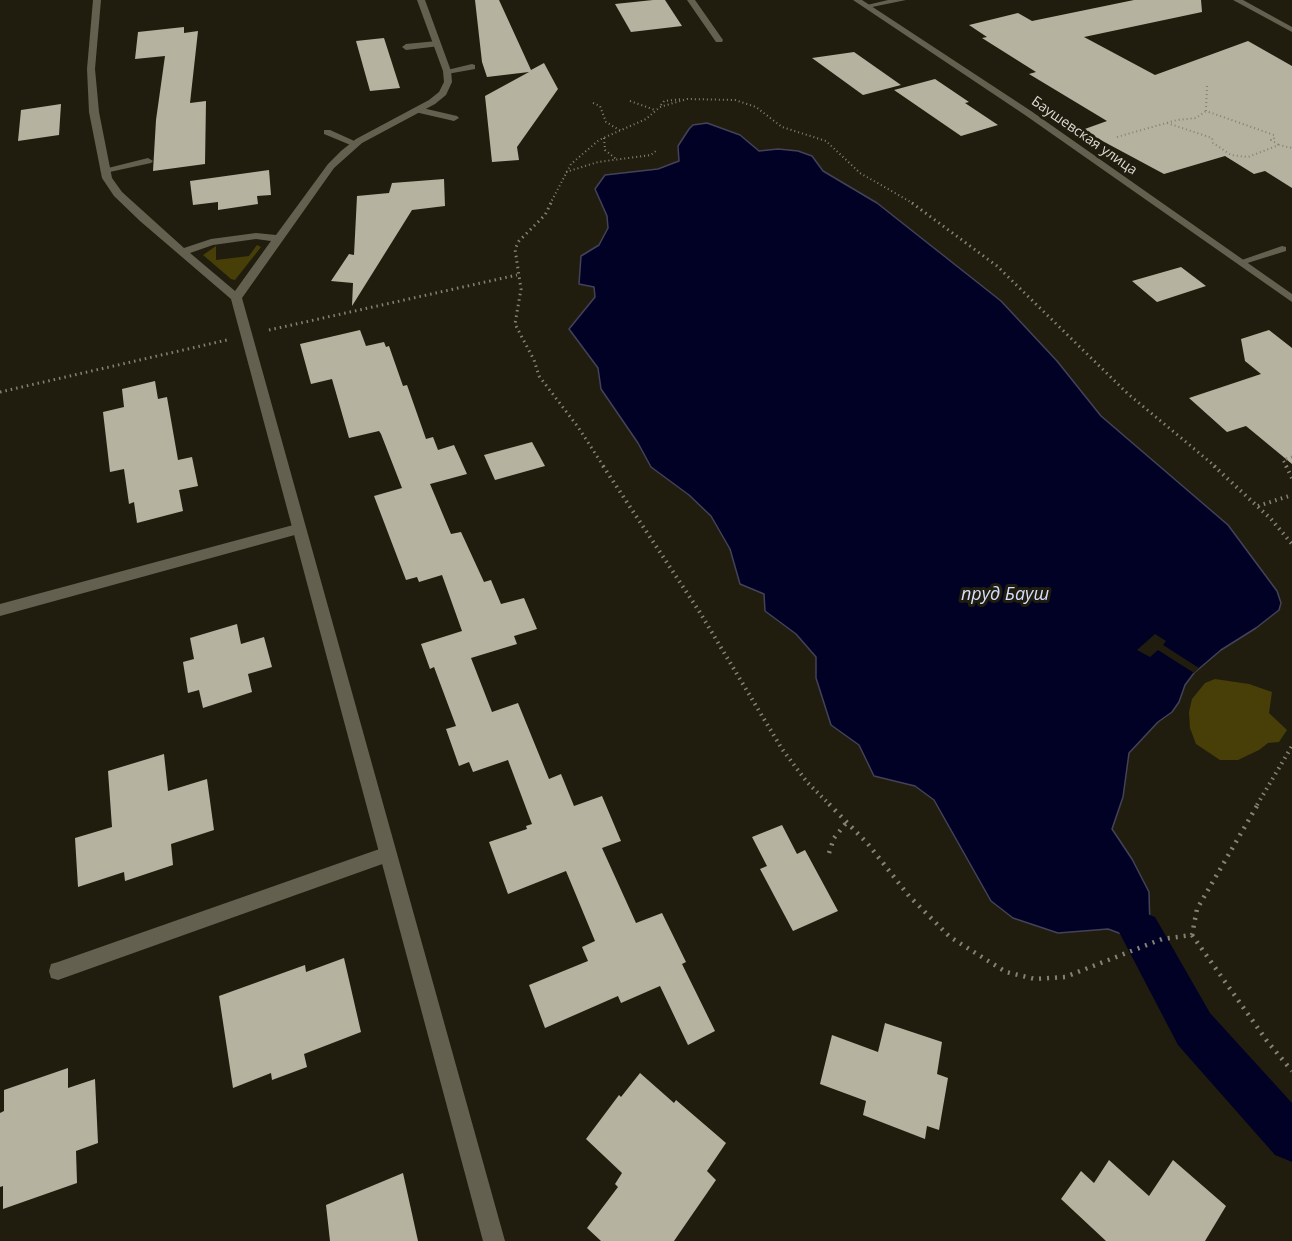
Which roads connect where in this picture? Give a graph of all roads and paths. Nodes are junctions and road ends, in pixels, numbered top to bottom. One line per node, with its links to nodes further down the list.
1 (97, 0): 34 (street)
2 (420, 0): 12 (street)
3 (691, 0): 11 (street)
4 (857, 0): 7 (street, Баушевская улица)
5 (902, 0): 7 (street)
6 (1237, 0): 9 (street)
7 (867, 6): 39 (street, Баушевская улица)
8 (1292, 22): 9 (street)
9 (1282, 24): 10 (street)
10 (1292, 30)
11 (719, 40)
12 (437, 44): 13 (street); 15 (street)
13 (406, 47)
14 (472, 67): 15 (street)
15 (447, 70): 20 (street)
16 (1206, 86): 21 (path)
17 (630, 101): 19 (path)
18 (593, 103): 24 (path)
19 (658, 108): 24 (path); 45 (path)
20 (418, 110): 22 (street); 28 (street)
21 (1206, 111): 23 (path); 29 (path)
22 (454, 118)
23 (1167, 123): 26 (path); 29 (path)
24 (621, 131): 27 (path)
25 (327, 132): 28 (street)
26 (1118, 137)
27 (604, 138): 32 (path); 35 (path)
28 (356, 144): 36 (street)
29 (1279, 145): 30 (path)
30 (1292, 148)
31 (657, 150): 32 (path)
32 (616, 159): 35 (path)
33 (148, 161): 34 (street)
34 (105, 170): 38 (street)
35 (566, 172): 50 (path)
36 (280, 240): 38 (street); 40 (street)
37 (1282, 249): 39 (street)
38 (181, 253): 40 (street)
39 (1240, 262): 41 (street, Баушевская улица)
40 (236, 298): 46 (street)
41 (1292, 299)
42 (1292, 457): 43 (path)
43 (1292, 478)
44 (1292, 495): 45 (path)
45 (1257, 506): 47 (path)
46 (297, 530): 48 (street); 52 (street)
47 (1292, 544)
48 (0, 610)
49 (1292, 746): 53 (path)
50 (847, 822): 51 (path); 53 (path)
51 (829, 853)
52 (388, 854): 54 (street); 56 (street)
53 (1192, 935): 55 (path)
54 (58, 971)
55 (1292, 1071)
56 (494, 1241)

